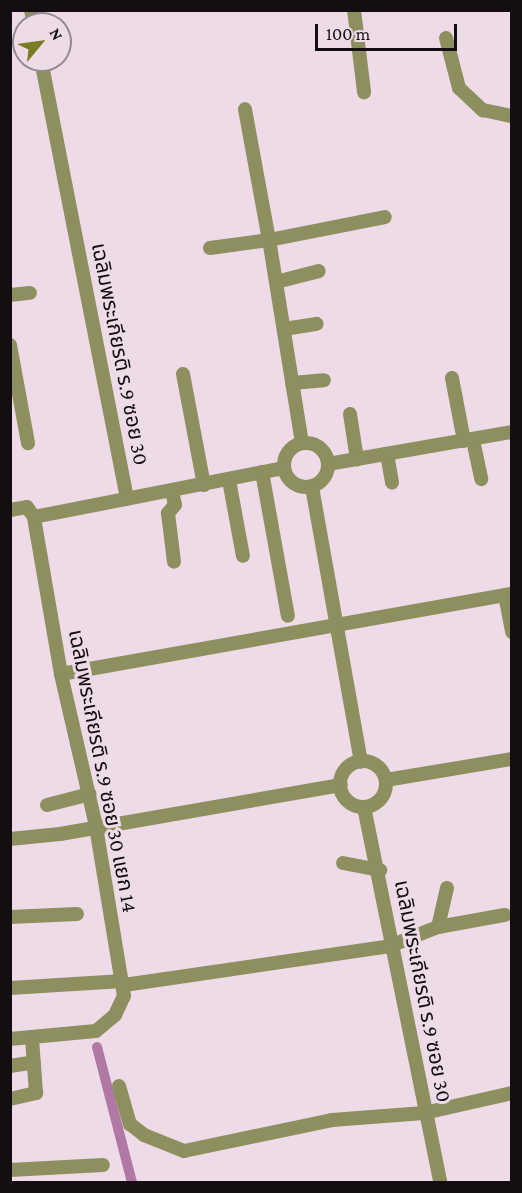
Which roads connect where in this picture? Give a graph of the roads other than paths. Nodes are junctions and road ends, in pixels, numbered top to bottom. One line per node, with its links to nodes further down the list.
1 (354, 10): 4 (street)
2 (446, 38): 6 (street)
3 (43, 72): 37 (street, เฉลิมพระเกียรติ ร.9 ซอย 30)
4 (364, 93)
5 (245, 109): 8 (street)
6 (512, 116)
7 (385, 217): 8 (street)
8 (269, 240): 9 (street); 11 (street)
9 (210, 248)
10 (319, 271): 11 (street)
11 (276, 282): 15 (street)
12 (30, 293): 13 (street)
13 (10, 295)
14 (317, 324): 15 (street)
15 (284, 329): 20 (street)
16 (10, 345): 24 (street)
17 (183, 374): 34 (street)
18 (452, 378): 23 (street)
19 (324, 380): 20 (street)
20 (292, 383): 25 (street)
21 (350, 414): 27 (street)
22 (512, 432): 23 (street)
23 (469, 440): 26 (street); 31 (street)
24 (28, 443)
25 (302, 443): 28 (street); 29 (street)
26 (387, 454): 27 (street); 33 (street)
27 (357, 459): 28 (street)
28 (328, 464): 35 (street)
29 (284, 468): 30 (street, เฉลิมพระเกียรติ ร.9 ซอย 30); 35 (street)
30 (262, 472): 32 (street, เฉลิมพระเกียรติ ร.9 ซอย 30); 43 (street)
31 (481, 479)
32 (229, 480): 34 (street, เฉลิมพระเกียรติ ร.9 ซอย 30); 40 (street)
33 (392, 483)
34 (204, 484): 36 (street, เฉลิมพระเกียรติ ร.9 ซอย 30)
35 (312, 486): 44 (street)
36 (172, 491): 37 (street, เฉลิมพระเกียรติ ร.9 ซอย 30); 41 (street)
37 (127, 499): 39 (street)
38 (10, 510): 39 (street)
39 (34, 517): 46 (street, เฉลิมพระเกียรติ ร.9 ซอย 30 แยก 14)
40 (243, 556)
41 (174, 562)
42 (508, 595): 44 (street); 45 (street)
43 (288, 616)
44 (334, 626): 46 (street); 48 (street)
45 (512, 632)
46 (61, 674): 51 (street, เฉลิมพระเกียรติ ร.9 ซอย 30 แยก 14)
47 (512, 759): 49 (street)
48 (361, 762): 49 (street); 50 (street)
49 (386, 780): 53 (street)
50 (341, 785): 53 (street); 54 (street)
51 (90, 794): 52 (street); 54 (street, เฉลิมพระเกียรติ ร.9 ซอย 30 แยก 14)
52 (46, 805)
53 (364, 807): 57 (street, เฉลิมพระเกียรติ ร.9 ซอย 30)
54 (96, 826): 55 (street); 64 (street, เฉลิมพระเกียรติ ร.9 ซอย 30 แยก 14)
55 (10, 839)
56 (343, 863): 57 (street)
57 (380, 870): 63 (street, เฉลิมพระเกียรติ ร.9 ซอย 30)
58 (447, 888): 62 (street)
59 (77, 914): 61 (street)
60 (505, 915): 62 (street)
61 (10, 917)
62 (438, 927): 63 (street)
63 (390, 946): 64 (street); 73 (street, เฉลิมพระเกียรติ ร.9 ซอย 30)
64 (124, 983): 65 (street); 66 (street, เฉลิมพระเกียรติ ร.9 ซอย 30 แยก 14)
65 (10, 988)
66 (32, 1038): 67 (street, เฉลิมพระเกียรติ ร.9 ซอย 30 แยก 14); 68 (street)
67 (10, 1040)
68 (34, 1062): 69 (street); 72 (street)
69 (10, 1066)
70 (119, 1086): 73 (street)
71 (512, 1093): 73 (street)
72 (10, 1099)
73 (424, 1113): 76 (street, เฉลิมพระเกียรติ ร.9 ซอย 30)
74 (103, 1165): 75 (street)
75 (10, 1170)
76 (440, 1182)

